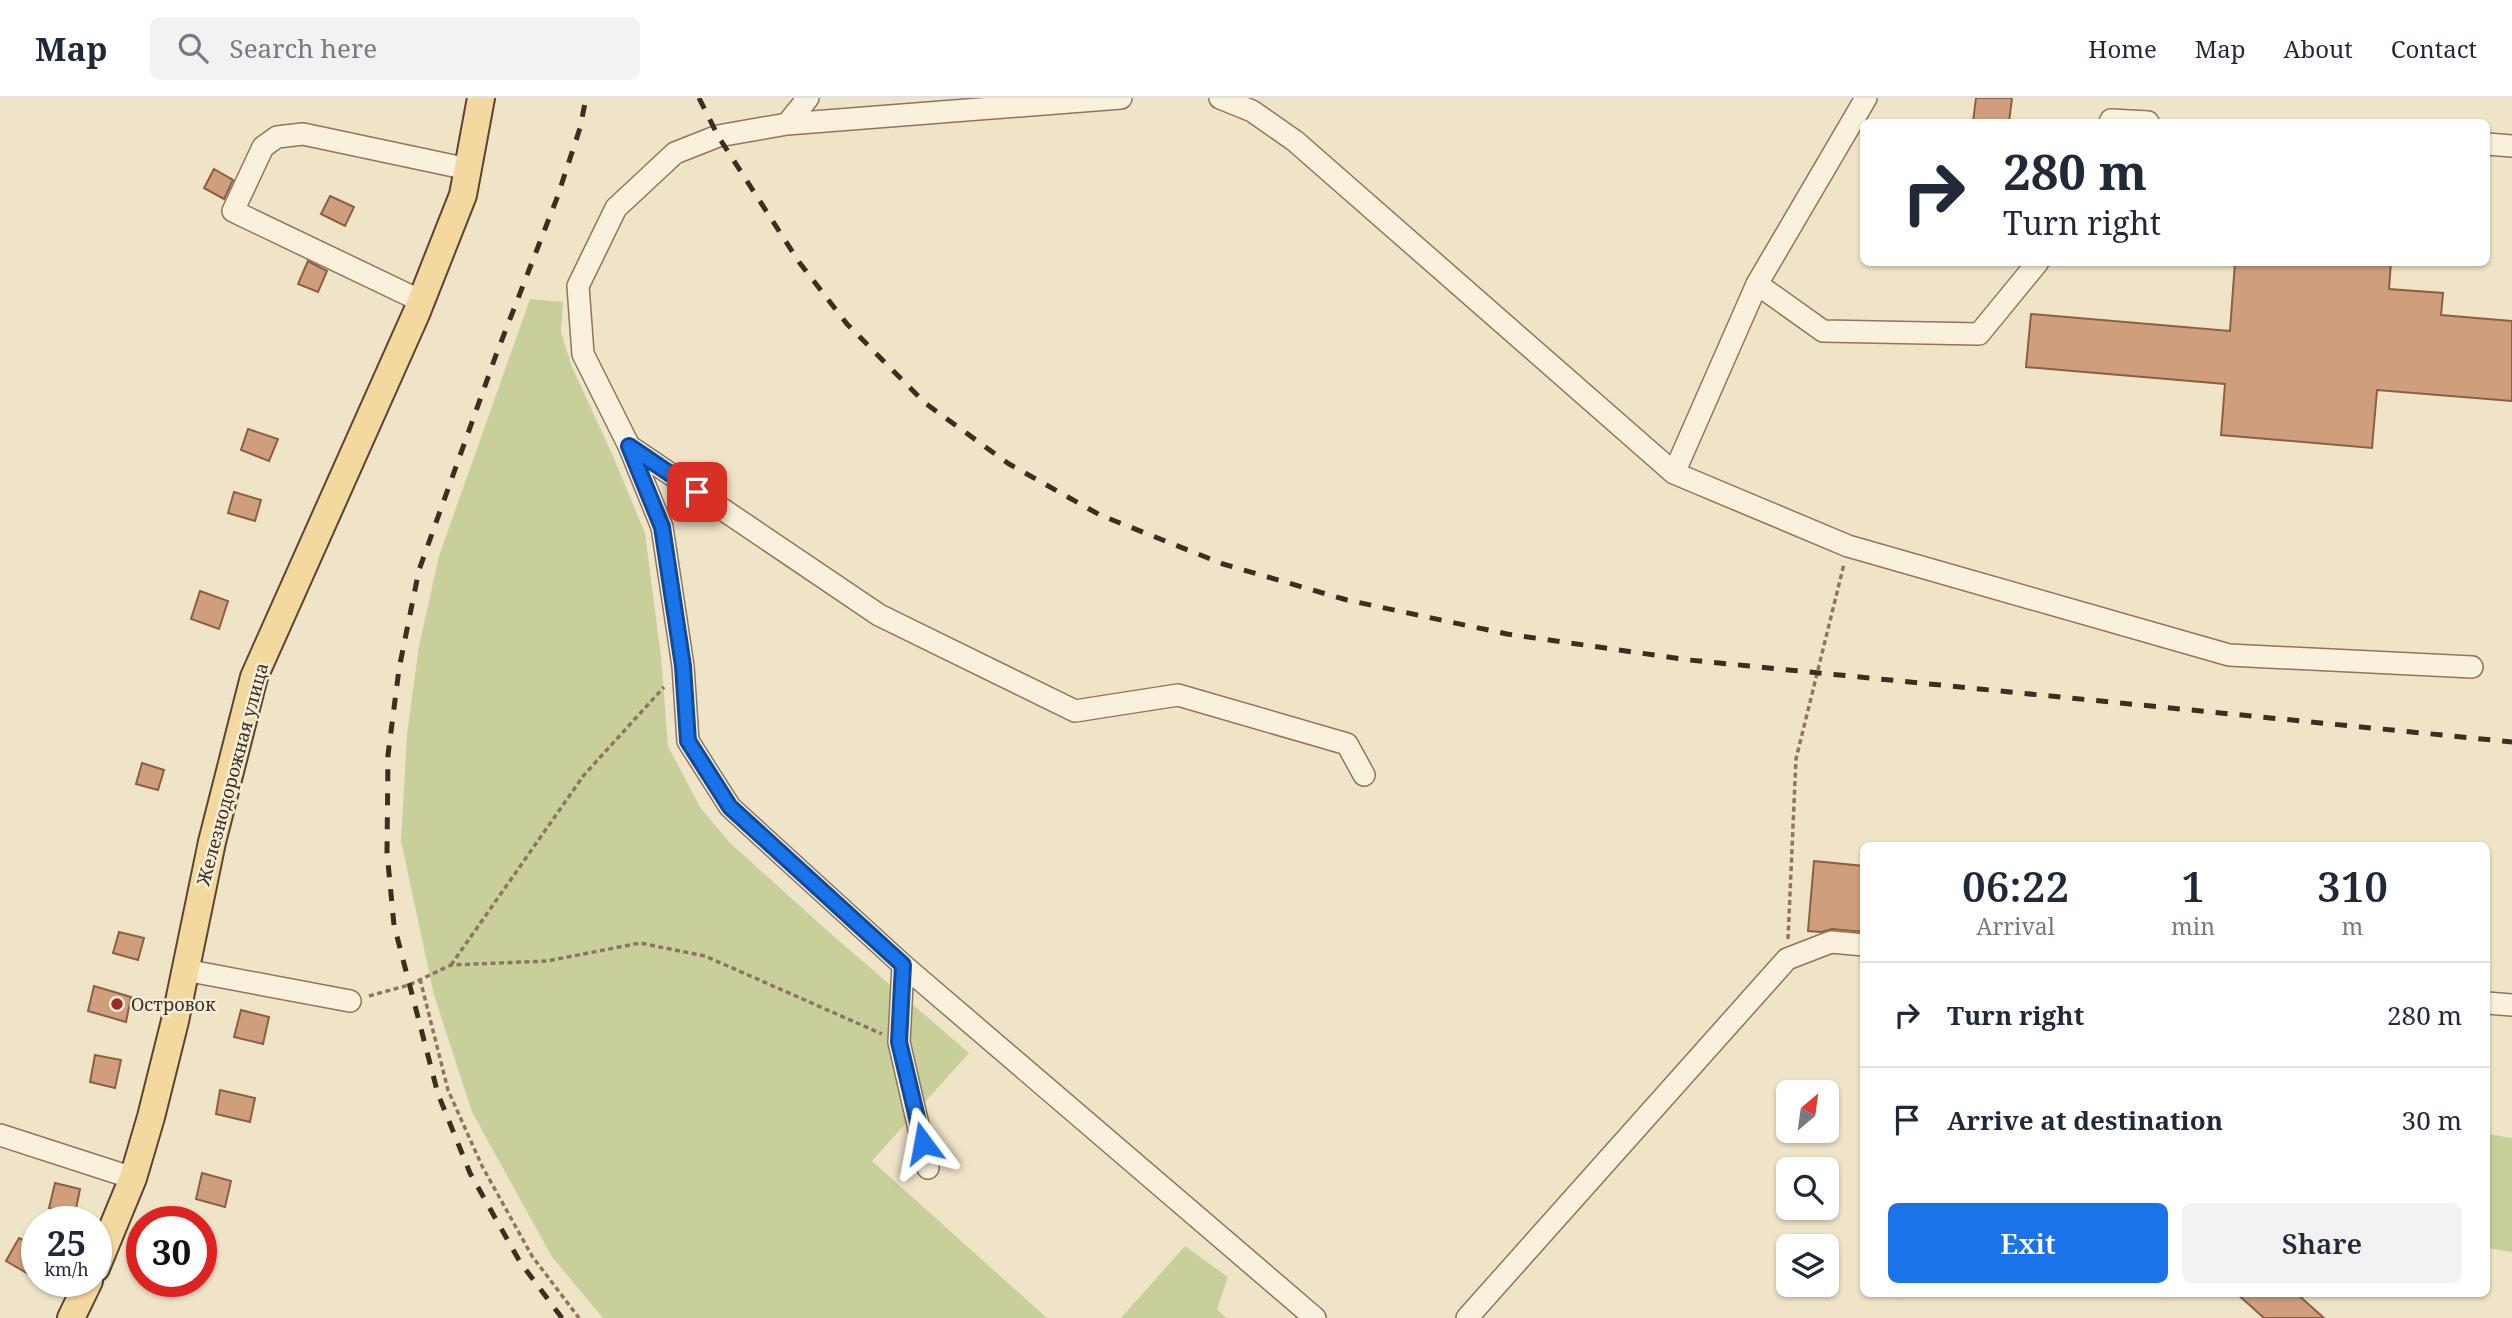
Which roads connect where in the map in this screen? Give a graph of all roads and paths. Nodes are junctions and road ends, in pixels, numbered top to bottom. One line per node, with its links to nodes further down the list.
1 (481, 98): 9 (main road, Железнодорожная улица)
2 (808, 98): 6 (street)
3 (1121, 98): 6 (street)
4 (1220, 98): 14 (street)
5 (1866, 98): 11 (street)
6 (787, 124): 13 (street)
7 (2490, 144): 8 (street)
8 (2512, 146)
9 (468, 169): 12 (main road, Железнодорожная улица); 12 (street)
10 (2035, 266): 11 (street)
11 (1757, 284): 14 (street)
12 (421, 301): 23 (main road, Железнодорожная улица)
13 (629, 446): 16 (street); 18 (street)
14 (1674, 473): 15 (street)
15 (1848, 546): 17 (street); 20 (path)
16 (683, 666): 21 (path); 22 (street)
17 (2472, 667)
18 (1364, 775)
19 (1860, 945): 20 (street)
20 (1787, 959): 37 (street)
21 (451, 965): 24 (path); 28 (path)
22 (903, 965): 28 (street); 36 (street)
23 (185, 970): 25 (street); 31 (main road, Железнодорожная улица)
24 (420, 979): 25 (path); 35 (path)
25 (350, 1000)
26 (2490, 1003): 27 (street)
27 (2512, 1005)
28 (899, 1042): 30 (street)
29 (0, 1135): 31 (street)
30 (929, 1168)
31 (133, 1178): 32 (main road, Железнодорожная улица)
32 (112, 1229)
33 (81, 1297): 34 (main road)
34 (71, 1318)
35 (579, 1318)
36 (1315, 1318)
37 (1466, 1318)

